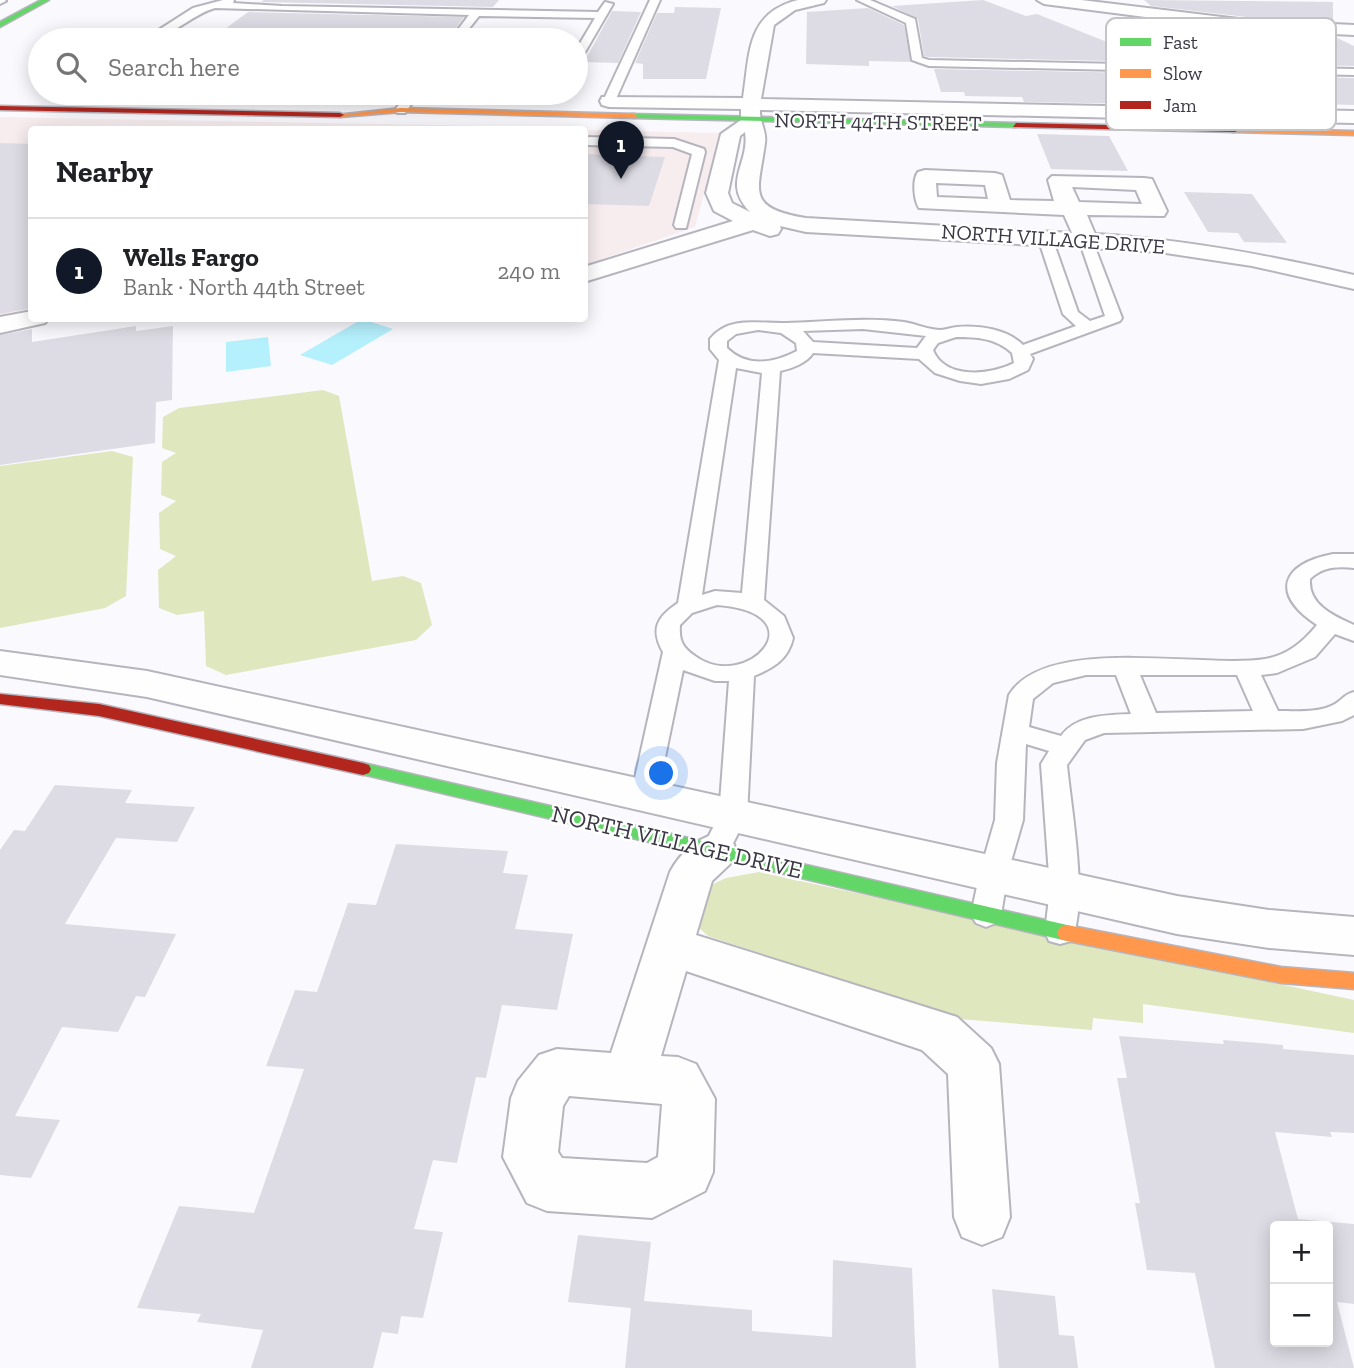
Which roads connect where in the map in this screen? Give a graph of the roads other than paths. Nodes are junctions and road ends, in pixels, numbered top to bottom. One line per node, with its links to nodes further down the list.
1 (46, 0): 19 (main road)
2 (234, 0): 8 (lane)
3 (610, 0): 13 (lane)
4 (655, 0): 31 (lane)
5 (819, 0): 36 (street)
6 (862, 0): 26 (lane)
7 (1044, 0): 10 (street)
8 (215, 5): 9 (lane); 21 (lane)
9 (312, 9): 11 (lane); 17 (lane)
10 (1117, 10): 14 (street); 15 (street)
11 (390, 11): 12 (lane); 18 (lane)
12 (476, 13): 13 (lane); 22 (lane)
13 (602, 15): 25 (lane)
14 (1109, 18)
15 (1186, 18)
16 (1106, 21): 20 (street)
17 (328, 22)
18 (364, 23)
19 (0, 25)
20 (1100, 27)
21 (167, 28)
22 (465, 28)
23 (1336, 29): 24 (street)
24 (1354, 30)
25 (588, 39)
26 (1106, 67)
27 (1336, 72): 28 (lane)
28 (1354, 72)
29 (0, 94): 30 (main road, NORTH 44TH STREET)
30 (28, 94)
31 (609, 100): 36 (street, NORTH 44TH STREET)
32 (381, 105): 35 (main road, NORTH 44TH STREET)
33 (405, 105): 35 (lane)
34 (0, 108): 35 (main road, NORTH 44TH STREET)
35 (401, 110): 36 (main road, NORTH 44TH STREET)
36 (751, 111): 37 (street, NORTH 44TH STREET); 40 (main road, NORTH 44TH STREET); 45 (street); 45 (street)
37 (1106, 115)
38 (1336, 117): 39 (street, NORTH 44TH STREET)
39 (1354, 117)
40 (1106, 124)
41 (1272, 130): 42 (main road, NORTH 44TH STREET)
42 (1354, 133)
43 (588, 141): 46 (lane)
44 (1000, 207): 48 (street)
45 (762, 220): 47 (street, NORTH VILLAGE DRIVE); 49 (street)
46 (681, 225)
47 (1047, 244): 48 (street, NORTH VILLAGE DRIVE); 55 (lane)
48 (1089, 246): 50 (street, NORTH VILLAGE DRIVE); 51 (street, NORTH VILLAGE DRIVE); 55 (lane)
49 (588, 274)
50 (1354, 282)
51 (1354, 293)
52 (28, 320): 53 (street)
53 (0, 325)
54 (785, 328): 56 (lane); 57 (lane); 60 (lane)
55 (1089, 328): 58 (lane)
56 (940, 335): 58 (lane); 59 (lane)
57 (807, 347): 59 (lane); 61 (lane)
58 (1021, 351): 59 (lane)
59 (924, 354)
60 (727, 360): 61 (lane); 64 (lane)
61 (771, 367): 63 (lane)
62 (1348, 556): 65 (lane)
63 (752, 603): 64 (lane); 70 (lane)
64 (689, 606): 66 (lane)
65 (1343, 629): 69 (lane)
66 (674, 654): 70 (lane); 77 (lane)
67 (0, 663): 77 (street, NORTH VILLAGE DRIVE)
68 (1125, 667): 69 (lane); 74 (lane); 75 (lane)
69 (1245, 667): 73 (lane)
70 (742, 672): 78 (lane)
71 (0, 699): 78 (main road, NORTH VILLAGE DRIVE)
72 (1354, 700): 73 (lane)
73 (1269, 719): 74 (lane)
74 (1147, 722): 76 (lane)
75 (1015, 732): 76 (lane); 79 (lane)
76 (1067, 747): 80 (lane)
77 (643, 796): 78 (street, NORTH VILLAGE DRIVE)
78 (724, 834): 79 (street, NORTH VILLAGE DRIVE); 81 (main road, NORTH VILLAGE DRIVE); 84 (street)
79 (994, 872): 80 (street, NORTH VILLAGE DRIVE); 81 (lane)
80 (1064, 889): 82 (lane); 83 (street, NORTH VILLAGE DRIVE)
81 (986, 915): 82 (main road, NORTH VILLAGE DRIVE)
82 (1060, 932): 85 (main road, NORTH VILLAGE DRIVE)
83 (1354, 936)
84 (669, 946): 86 (street); 87 (street)
85 (1354, 981)
86 (629, 1078)
87 (982, 1217)

